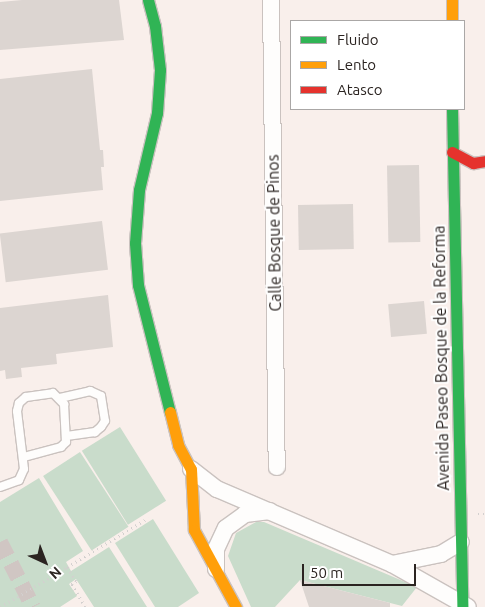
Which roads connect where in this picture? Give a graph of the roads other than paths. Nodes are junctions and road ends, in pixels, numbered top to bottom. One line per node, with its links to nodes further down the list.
1 (148, 0): 12 (street)
2 (271, 0): 11 (street, Calle Bosque de Pinos)
3 (452, 0): 4 (street)
4 (452, 20)
5 (452, 110): 6 (street, Avenida Paseo Bosque de la Reforma)
6 (452, 152): 7 (street); 15 (street, Avenida Paseo Bosque de la Reforma)
7 (485, 161)
8 (60, 398): 9 (lane); 9 (lane); 10 (lane)
9 (68, 436): 10 (lane)
10 (24, 458): 13 (lane)
11 (277, 467)
12 (191, 469): 14 (street); 17 (street)
13 (0, 488)
14 (272, 511): 16 (street); 17 (street)
15 (461, 542): 16 (street); 18 (street, Avenida Paseo Bosque de la Reforma)
16 (392, 564): 18 (street)
17 (218, 575): 19 (street)
18 (464, 606)
19 (236, 607)

